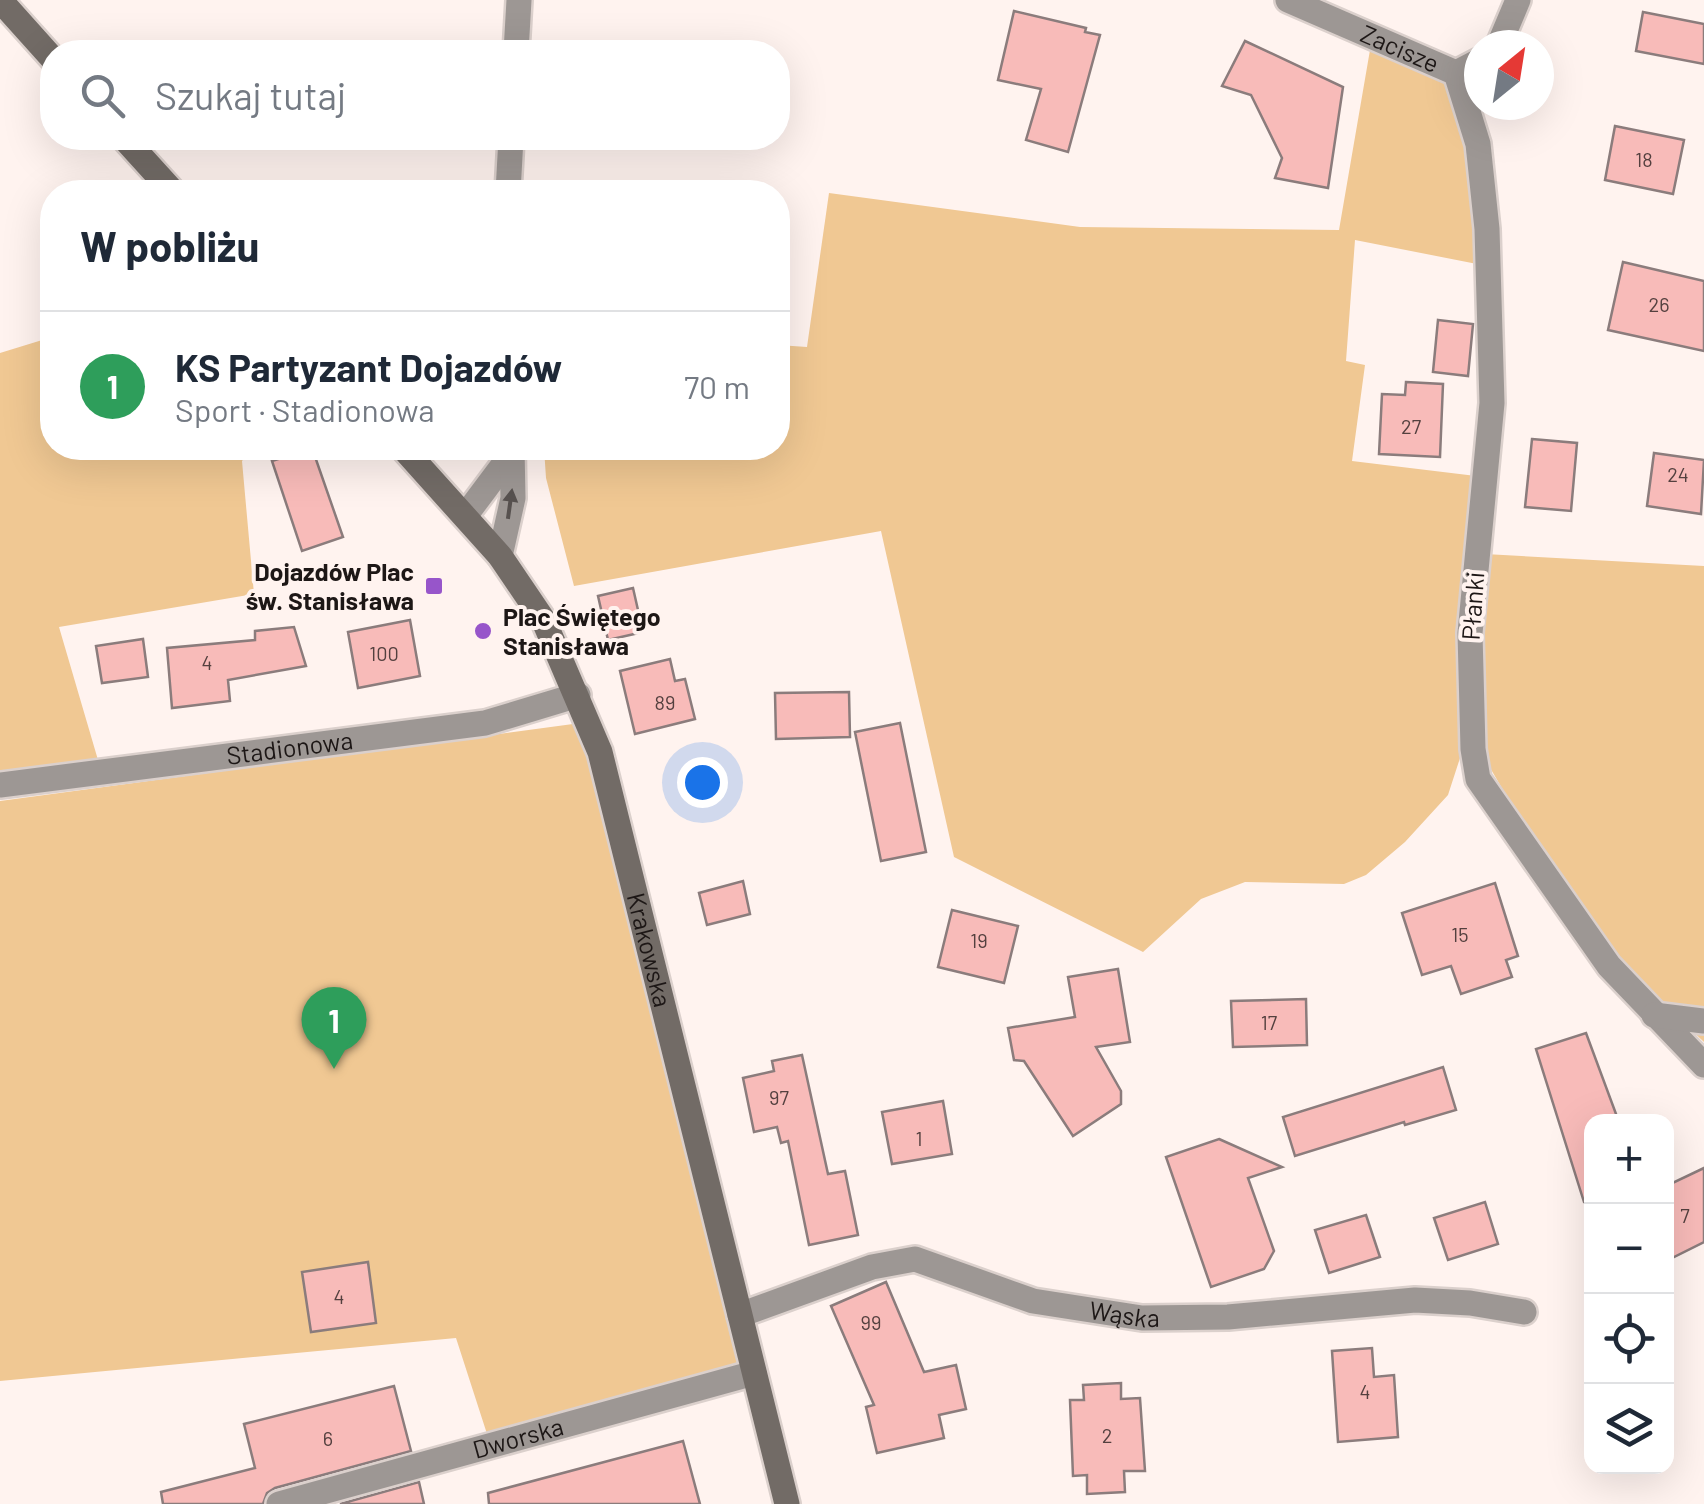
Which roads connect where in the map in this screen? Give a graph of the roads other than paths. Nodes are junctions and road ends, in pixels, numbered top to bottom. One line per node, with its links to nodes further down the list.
1 (0, 0): 7 (street)
2 (520, 0): 6 (street)
3 (1288, 0): 8 (street, Zacisze)
4 (1518, 0): 5 (street)
5 (1505, 30)
6 (517, 40)
7 (40, 45)
8 (1464, 66)
9 (1475, 120): 21 (street, Płanki)
10 (135, 150): 12 (street)
11 (511, 150): 13 (street)
12 (163, 180)
13 (509, 180)
14 (414, 460): 17 (street, Krakowska)
15 (505, 460): 17 (street)
16 (512, 460): 18 (street, one-way to 16)
17 (465, 516): 18 (street, Krakowska)
18 (500, 556): 19 (street, Krakowska)
19 (578, 696): 20 (street, Stadionowa); 25 (street, Krakowska)
20 (0, 785)
21 (1654, 1015): 22 (street); 23 (street, Płanki)
22 (1704, 1021)
23 (1704, 1065)
24 (1524, 1312): 25 (street, Wąska)
25 (740, 1315): 26 (street, Krakowska)
26 (754, 1373): 27 (street, Dworska); 28 (street, Krakowska)
27 (279, 1504)
28 (787, 1504)

